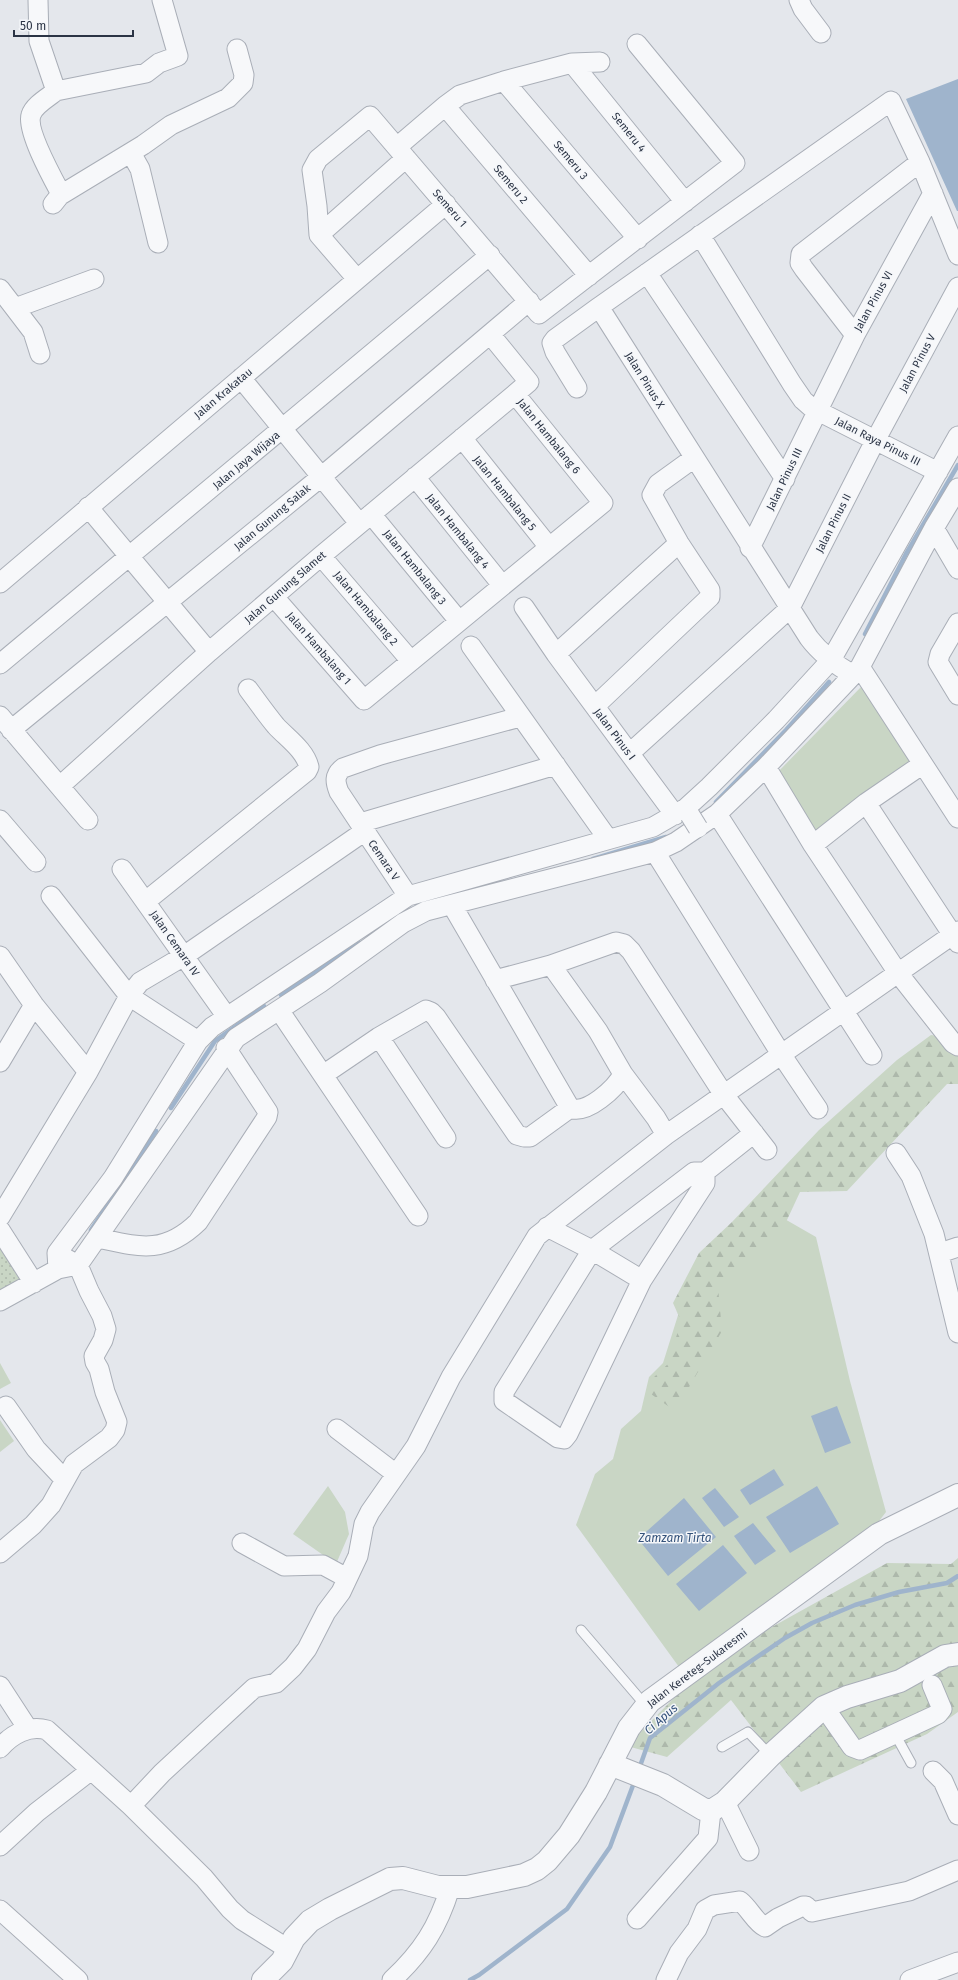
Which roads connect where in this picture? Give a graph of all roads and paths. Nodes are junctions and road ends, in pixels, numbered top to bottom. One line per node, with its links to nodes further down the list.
1 (38, 0): 10 (street)
2 (162, 0): 10 (street)
3 (799, 0): 4 (street)
4 (821, 33)
5 (637, 44): 16 (street)
6 (237, 49): 12 (street)
7 (600, 62): 8 (street)
8 (572, 63): 9 (street); 16 (street, Semeru 4)
9 (504, 80): 11 (street); 20 (street, Semeru 3)
10 (56, 91): 12 (street)
11 (453, 101): 13 (street); 25 (street, Semeru 2)
12 (131, 152): 21 (street)
13 (402, 153): 17 (street, Semeru 1); 18 (street); 18 (street, Semeru 1)
14 (920, 162): 15 (street); 19 (street); 34 (street)
15 (932, 193): 23 (street); 34 (street, Jalan Pinus VI)
16 (685, 202): 20 (street)
17 (446, 204): 22 (street, Semeru 1); 27 (street, Jalan Krakatau)
18 (319, 235): 27 (street)
19 (700, 235): 24 (street); 39 (street, Jalan Raya Pinus III)
20 (638, 239): 25 (street)
21 (158, 243)
22 (490, 255): 30 (street, Semeru 1); 40 (street, Jalan Jaya Wijaya)
23 (958, 255)
24 (647, 273): 31 (street); 48 (street)
25 (589, 276): 30 (street, Semeru 1)
26 (94, 279): 32 (street)
27 (357, 279): 36 (street, Jalan Krakatau)
28 (958, 288): 43 (street, Jalan Pinus V)
29 (0, 289): 32 (street)
30 (529, 301): 33 (street, Jalan Gunung Salak)
31 (599, 307): 37 (street); 44 (street, Jalan Pinus X)
32 (15, 308): 35 (street)
33 (490, 334): 38 (street, Jalan Hambalang 6); 46 (street, Jalan Gunung Salak)
34 (855, 335): 39 (street, Jalan Pinus VI)
35 (40, 354)
36 (241, 378): 40 (street, Jalan Hambalang 3); 50 (street, Jalan Krakatau)
37 (577, 388)
38 (515, 394): 42 (street, Jalan Gunung Slamet); 54 (street, Jalan Hambalang 6)
39 (817, 410): 43 (street, Jalan Raya Pinus III); 48 (street, Jalan Pinus III)
40 (282, 429): 46 (street, Jalan Hambalang 3); 57 (street, Jalan Jaya Wijaya)
41 (958, 436): 45 (street)
42 (462, 438): 47 (street, Jalan Gunung Slamet); 54 (street, Jalan Hambalang 5)
43 (876, 439): 45 (street, Jalan Raya Pinus III); 64 (street, Jalan Pinus II)
44 (694, 458): 53 (street); 55 (street, Jalan Pinus X)
45 (938, 472): 72 (street)
46 (320, 477): 51 (street, Jalan Hambalang 3); 62 (street, Jalan Gunung Salak)
47 (415, 477): 51 (street, Jalan Gunung Slamet); 60 (street, Jalan Hambalang 4)
48 (785, 479): 55 (street, Jalan Pinus III)
49 (958, 488): 52 (street)
50 (88, 507): 57 (street); 59 (street, Jalan Krakatau)
51 (365, 518): 56 (street, Jalan Gunung Slamet); 65 (street, Jalan Hambalang 3)
52 (934, 528): 58 (street); 72 (street)
53 (679, 543): 69 (street); 75 (street)
54 (549, 547): 60 (street)
55 (750, 548): 64 (street, Jalan Pinus X)
56 (321, 556): 61 (street, Jalan Gunung Slamet); 70 (street, Jalan Hambalang 2)
57 (129, 557): 62 (street); 71 (street, Jalan Jaya Wijaya)
58 (958, 569)
59 (0, 583)
60 (502, 585): 65 (street)
61 (274, 597): 68 (street, Jalan Gunung Slamet); 70 (street, Jalan Hambalang 1)
62 (168, 603): 68 (street); 77 (street, Jalan Gunung Salak)
63 (524, 606): 69 (street, Jalan Pinus I)
64 (790, 608): 72 (street, Jalan Pinus X); 78 (street)
65 (459, 621): 70 (street)
66 (958, 624): 74 (street)
67 (471, 646): 76 (street)
68 (209, 652): 82 (street, Jalan Gunung Slamet)
69 (556, 654): 75 (street, Jalan Pinus I)
70 (411, 661)
71 (0, 664)
72 (846, 668): 79 (street, Jalan Pinus X); 81 (street); 85 (street)
73 (248, 689): 97 (street)
74 (958, 695)
75 (594, 706): 78 (street, Jalan Pinus I)
76 (520, 716): 80 (street); 89 (street, Cemara V)
77 (6, 723): 82 (street)
78 (630, 753): 85 (street, Jalan Pinus I)
79 (922, 764): 83 (street); 86 (street, Jalan Pinus X)
80 (556, 765): 89 (street); 90 (street)
81 (766, 767): 84 (street); 91 (street)
82 (60, 786): 88 (street)
83 (866, 803): 91 (street); 99 (street)
84 (717, 814): 85 (street); 108 (street)
85 (690, 818): 90 (street); 92 (street)
86 (958, 818)
87 (0, 820): 93 (street)
88 (88, 820)
89 (362, 827): 96 (street, Cemara V); 101 (street)
90 (608, 839): 96 (street)
91 (813, 845): 103 (street)
92 (654, 852): 98 (street); 114 (street)
93 (36, 862)
94 (122, 868): 97 (street, Jalan Cemara IV)
95 (51, 896): 105 (street)
96 (408, 896): 109 (street)
97 (146, 901): 101 (street, Jalan Cemara IV)
98 (452, 905): 104 (street); 107 (street)
99 (956, 936): 103 (street)
100 (0, 956): 106 (street)
101 (184, 956): 105 (street); 109 (street, Jalan Cemara IV)
102 (551, 965): 104 (street); 118 (street); 120 (street)
103 (898, 973): 108 (street); 112 (street)
104 (495, 980): 121 (street)
105 (129, 996): 111 (street); 117 (street)
106 (34, 1005): 116 (street); 117 (street)
107 (279, 1010): 113 (street); 119 (street)
108 (843, 1012): 114 (street); 115 (street)
109 (227, 1017): 111 (street)
110 (378, 1037): 119 (street); 121 (street); 126 (street)
111 (198, 1041): 123 (street)
112 (958, 1046)
113 (226, 1048): 123 (street); 134 (street)
114 (781, 1054): 120 (street); 122 (street)
115 (872, 1056)
116 (0, 1062)
117 (88, 1072): 131 (street)
118 (623, 1074): 121 (street); 124 (street)
119 (323, 1075): 130 (street)
120 (724, 1095): 124 (street); 125 (street)
121 (570, 1108)
122 (818, 1109)
123 (165, 1117): 134 (street); 138 (street)
124 (661, 1127): 132 (street)
125 (754, 1133): 127 (street); 129 (street)
126 (446, 1138)
127 (767, 1150)
128 (896, 1153): 137 (street)
129 (705, 1172): 136 (street); 140 (street)
130 (418, 1216)
131 (0, 1217)
132 (547, 1227): 136 (street); 146 (street)
133 (0, 1230): 141 (street)
134 (98, 1238): 139 (street)
135 (958, 1247): 137 (street)
136 (592, 1250): 140 (street); 140 (street)
137 (940, 1253): 143 (street)
138 (57, 1261): 139 (street); 141 (street)
139 (78, 1265): 147 (street)
140 (642, 1280)
141 (34, 1283): 142 (street)
142 (0, 1301)
143 (958, 1332)
144 (6, 1406): 147 (street)
145 (337, 1429): 146 (street)
146 (396, 1474): 151 (street)
147 (64, 1480): 150 (street)
148 (958, 1495): 156 (street, Jalan Kereteg–Sukaresmi)
149 (242, 1543): 151 (street)
150 (0, 1553)
151 (347, 1578): 167 (street)
152 (581, 1630): 156 (lane)
153 (958, 1654): 157 (street)
154 (932, 1685): 159 (street)
155 (0, 1686): 158 (street)
156 (646, 1706): 164 (street, Jalan Kereteg–Sukaresmi)
157 (824, 1707): 159 (street); 162 (street)
158 (28, 1729): 161 (street); 165 (street)
159 (894, 1734): 163 (lane)
160 (722, 1747): 162 (lane)
161 (0, 1748)
162 (771, 1755): 168 (street)
163 (911, 1762)
164 (615, 1766): 168 (street); 173 (street, Jalan Kereteg–Sukaresmi)
165 (90, 1771): 167 (street); 170 (street)
166 (933, 1771): 169 (street)
167 (130, 1806): 176 (street)
168 (718, 1806): 171 (street); 175 (street)
169 (958, 1815)
170 (0, 1846)
171 (749, 1851)
172 (958, 1870): 181 (street)
173 (450, 1888): 176 (street, Jalan Kereteg–Sukaresmi); 180 (street)
174 (1, 1914): 178 (street)
175 (637, 1919)
176 (288, 1949): 179 (street, Jalan Kereteg–Sukaresmi)
177 (958, 1962): 182 (street)
178 (78, 1980)
179 (263, 1980)
180 (392, 1980)
181 (666, 1980)
182 (910, 1980)

